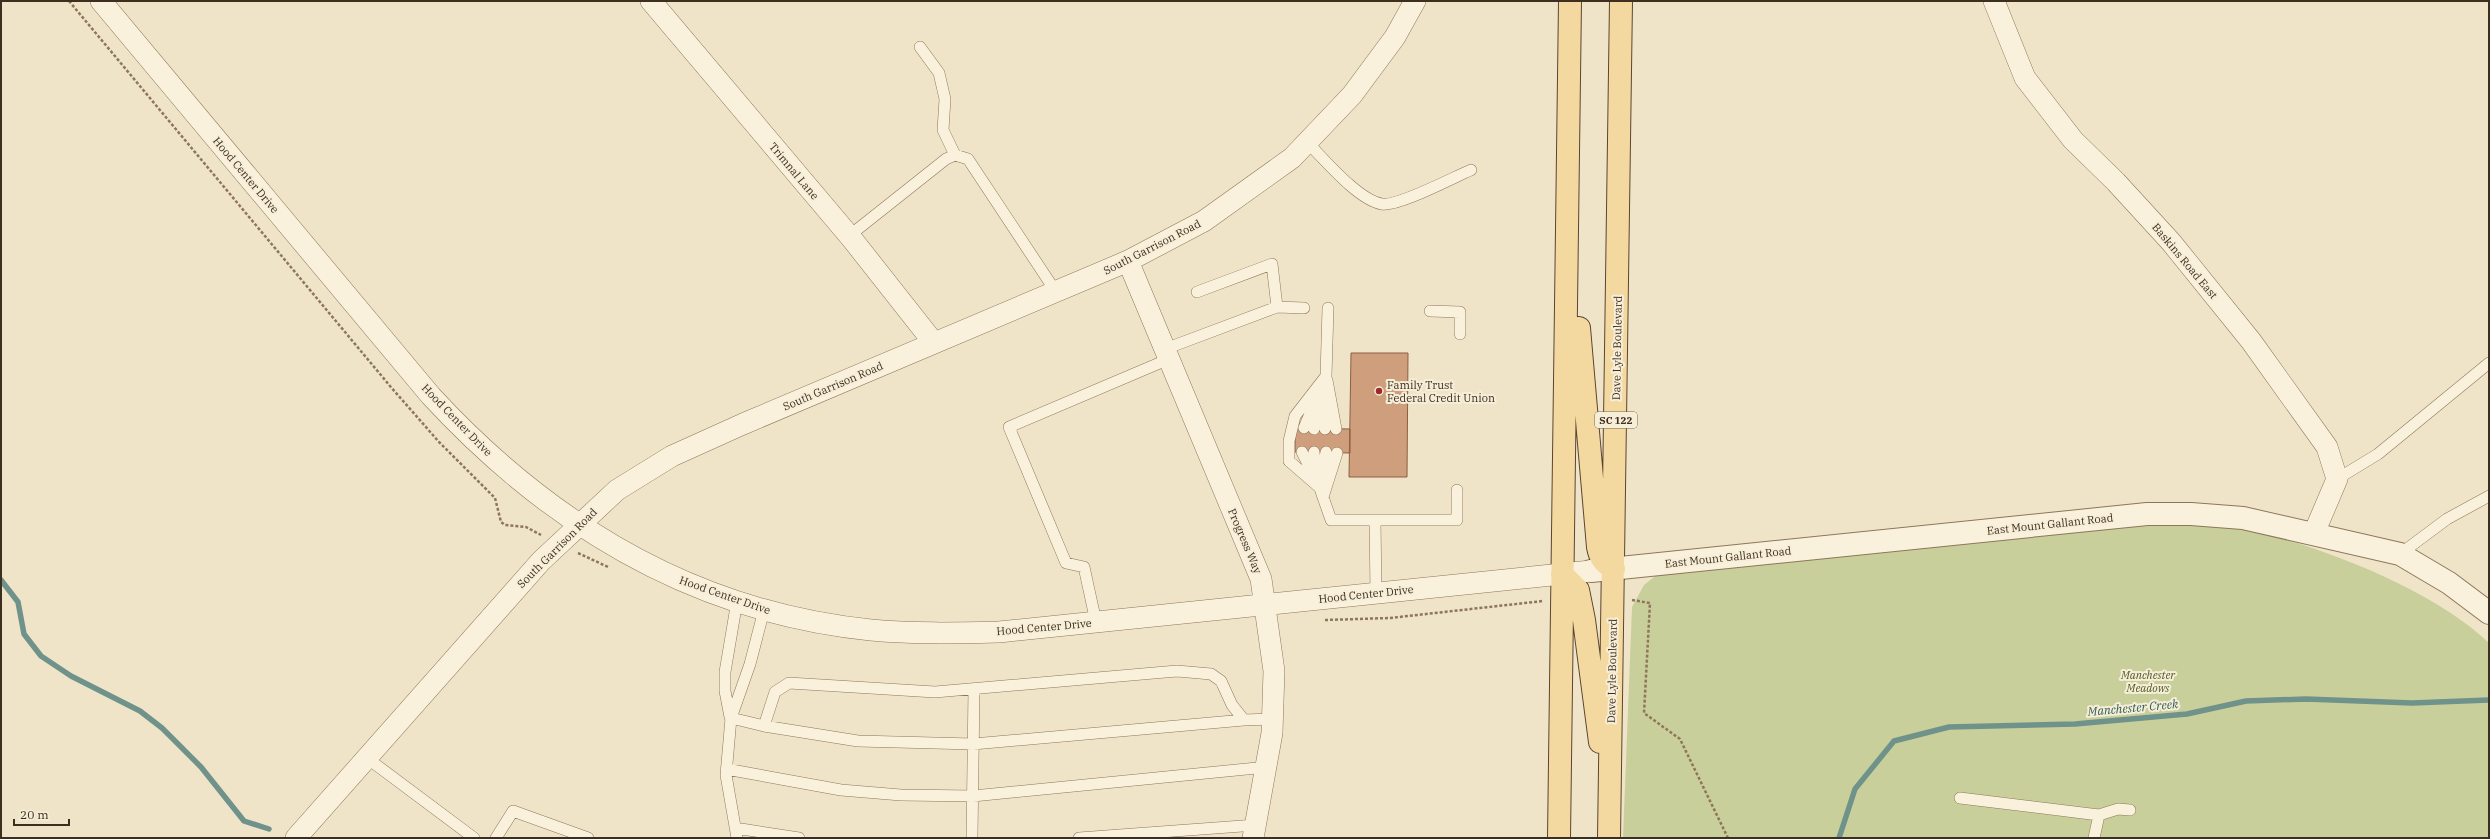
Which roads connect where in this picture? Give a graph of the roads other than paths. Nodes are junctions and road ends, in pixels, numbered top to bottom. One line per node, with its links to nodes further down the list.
1 (101, 1): 34 (street, Hood Center Drive)
2 (650, 1): 12 (street, Trimnal Lane)
3 (1415, 1): 8 (street, South Garrison Road)
4 (1570, 1): 11 (main road)
5 (1621, 1): 37 (main road, Dave Lyle Boulevard / SC 122)
6 (1994, 1): 29 (street, Baskins Road East)
7 (920, 47): 9 (lane)
8 (1307, 142): 10 (lane); 13 (street, South Garrison Road)
9 (955, 155): 12 (lane); 14 (lane)
10 (1471, 170)
11 (1568, 204): 37 (main road); 39 (main road)
12 (849, 236): 21 (street, Trimnal Lane)
13 (1128, 261): 14 (street, South Garrison Road); 22 (street, Progress Way)
14 (1056, 292): 21 (street, South Garrison Road)
15 (1197, 292): 16 (lane)
16 (1277, 307): 17 (lane); 22 (lane)
17 (1304, 308)
18 (1328, 308): 24 (lane)
19 (1430, 311): 20 (lane)
20 (1460, 334)
21 (934, 344): 34 (street, South Garrison Road)
22 (1167, 354): 42 (street, Progress Way); 45 (lane)
23 (2489, 363): 29 (lane)
24 (1326, 376): 24 (lane); 31 (lane)
25 (1302, 452): 31 (lane)
26 (1314, 452): 31 (lane)
27 (1326, 452): 31 (lane)
28 (1337, 453): 31 (lane)
29 (2337, 479): 35 (street)
30 (1457, 490): 33 (lane)
31 (1321, 492): 33 (lane)
32 (2489, 496): 36 (lane)
33 (1375, 520): 40 (lane)
34 (578, 525): 41 (street, Hood Center Drive); 52 (street, South Garrison Road)
35 (2314, 533): 36 (street, East Mount Gallant Road); 37 (street, East Mount Gallant Road)
36 (2400, 554): 44 (street, East Mount Gallant Road)
37 (1614, 569): 38 (street, East Mount Gallant Road); 58 (main road, Dave Lyle Boulevard / SC 122)
38 (1591, 571): 39 (street, Hood Center Drive)
39 (1562, 574): 40 (street, Hood Center Drive); 58 (main road); 69 (main road)
40 (1376, 593): 42 (street, Hood Center Drive)
41 (737, 601): 43 (street, Hood Center Drive); 47 (lane)
42 (1265, 605): 45 (street, Hood Center Drive); 48 (street, Progress Way)
43 (764, 610): 45 (street, Hood Center Drive); 47 (lane)
44 (2489, 613)
45 (1096, 622)
46 (974, 689): 49 (lane); 50 (lane); 51 (lane)
47 (731, 718): 50 (lane); 54 (lane)
48 (1273, 719): 49 (lane); 53 (street, Progress Way)
49 (1244, 720): 51 (lane)
50 (764, 726): 51 (lane)
51 (973, 744): 55 (lane)
52 (367, 758): 62 (street, South Garrison Road); 63 (lane)
53 (1267, 766): 55 (lane); 60 (street, Progress Way)
54 (726, 769): 55 (lane); 61 (lane)
55 (973, 796): 67 (lane)
56 (1960, 798): 59 (lane)
57 (2130, 810): 59 (lane)
58 (1610, 812): 70 (main road, Dave Lyle Boulevard / SC 122)
59 (2099, 815): 71 (lane)
60 (1255, 831): 68 (lane)
61 (736, 833): 66 (lane)
62 (296, 838)
63 (474, 838)
64 (496, 838): 65 (lane)
65 (588, 838)
66 (799, 838)
67 (972, 838)
68 (1079, 838)
69 (1559, 838)
70 (1609, 838)
71 (2094, 838)

